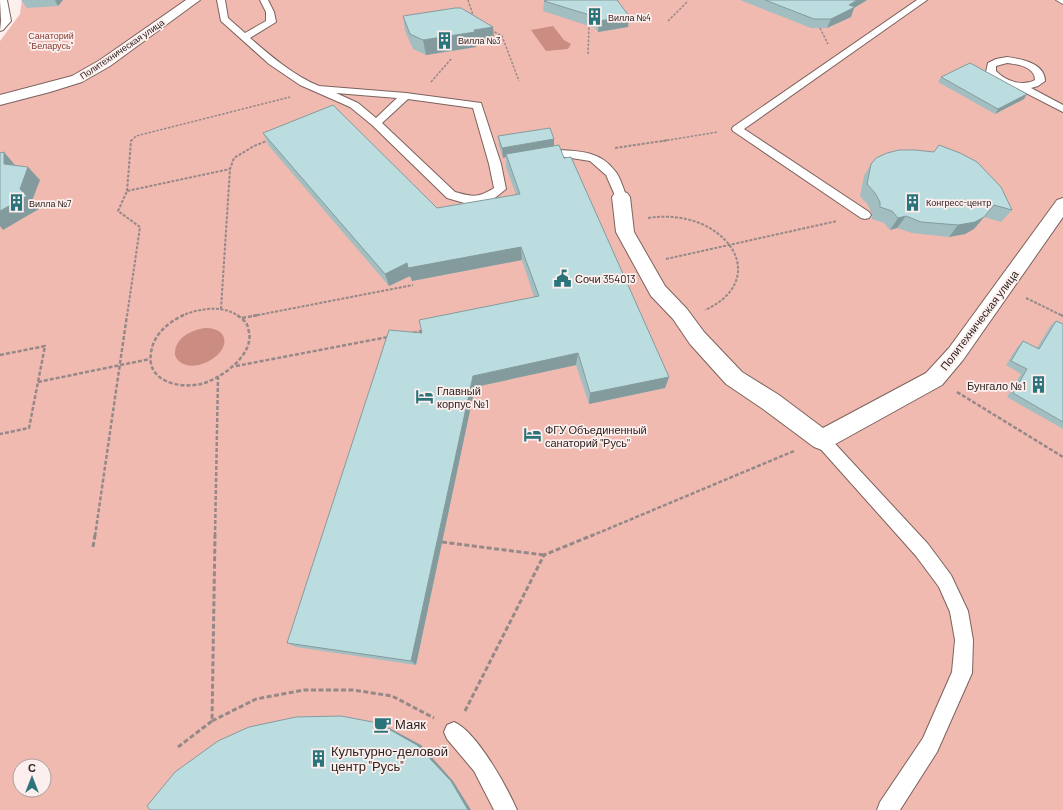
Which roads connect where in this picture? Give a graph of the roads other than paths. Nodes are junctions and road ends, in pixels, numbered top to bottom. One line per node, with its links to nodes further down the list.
1 (3, 0): 6 (lane)
2 (194, 0): 11 (street, Политехническая улица)
3 (221, 0): 7 (lane)
4 (264, 0): 7 (lane)
5 (923, 0): 19 (lane)
6 (0, 28)
7 (245, 37): 9 (lane)
8 (1018, 86): 12 (lane)
9 (320, 89): 10 (lane); 13 (lane)
10 (412, 97): 13 (lane); 16 (lane)
11 (0, 100)
12 (1063, 109)
13 (376, 123): 16 (lane)
14 (531, 158): 17 (lane)
15 (509, 162): 16 (lane)
16 (495, 164)
17 (621, 197): 20 (street)
18 (1063, 204): 20 (street, Политехническая улица)
19 (865, 214)
20 (822, 440): 23 (lane)
21 (454, 732): 22 (lane)
22 (506, 810)
23 (888, 810)

